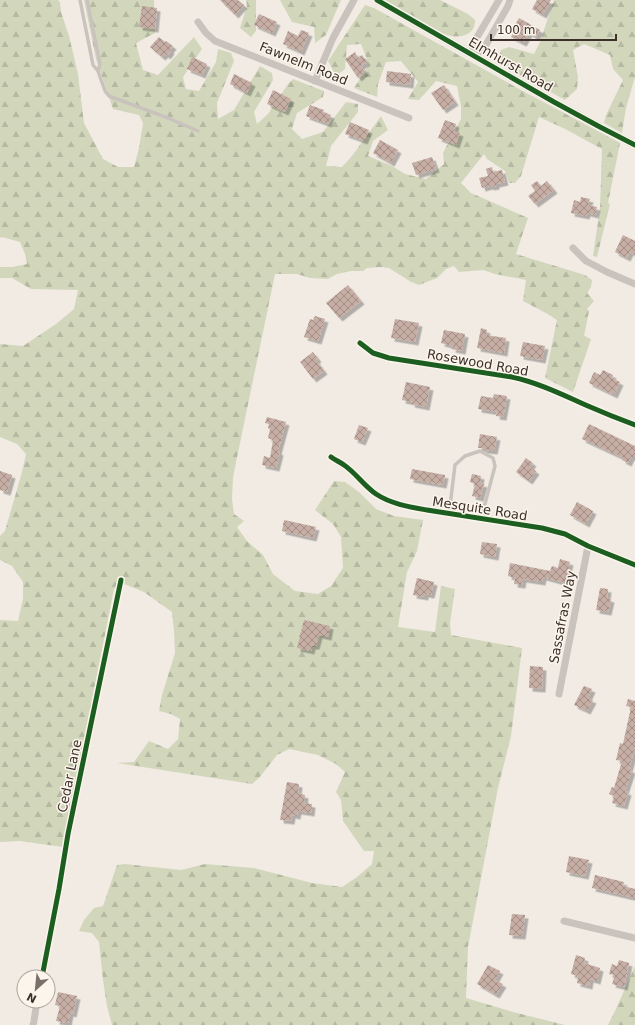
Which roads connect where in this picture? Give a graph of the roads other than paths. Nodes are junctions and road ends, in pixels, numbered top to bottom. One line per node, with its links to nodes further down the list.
1 (80, 0): 9 (lane)
2 (87, 0): 9 (lane)
3 (354, 0): 10 (street)
4 (377, 0): 8 (street, Elmhurst Road)
5 (499, 0): 8 (street)
6 (510, 0): 8 (street)
7 (198, 22): 10 (street, Fawnelm Road)
8 (473, 55): 13 (street, Elmhurst Road)
9 (98, 71): 12 (lane)
10 (315, 81): 11 (street, Fawnelm Road)
11 (409, 118)
12 (198, 131)
13 (635, 144)
14 (573, 248): 15 (street)
15 (635, 284)
16 (360, 343): 17 (street, Rosewood Road)
17 (635, 425)
18 (331, 457): 19 (street, Mesquite Road)
19 (450, 514): 20 (street, Mesquite Road); 20 (lane)
20 (481, 519): 21 (street, Mesquite Road)
21 (588, 546): 22 (street, Mesquite Road); 24 (street, Sassafras Way)
22 (635, 565)
23 (121, 580): 27 (street, Cedar Lane)
24 (559, 694)
25 (564, 921): 26 (street)
26 (635, 938)
27 (44, 969)
28 (36, 1009): 29 (street)
29 (32, 1025)

